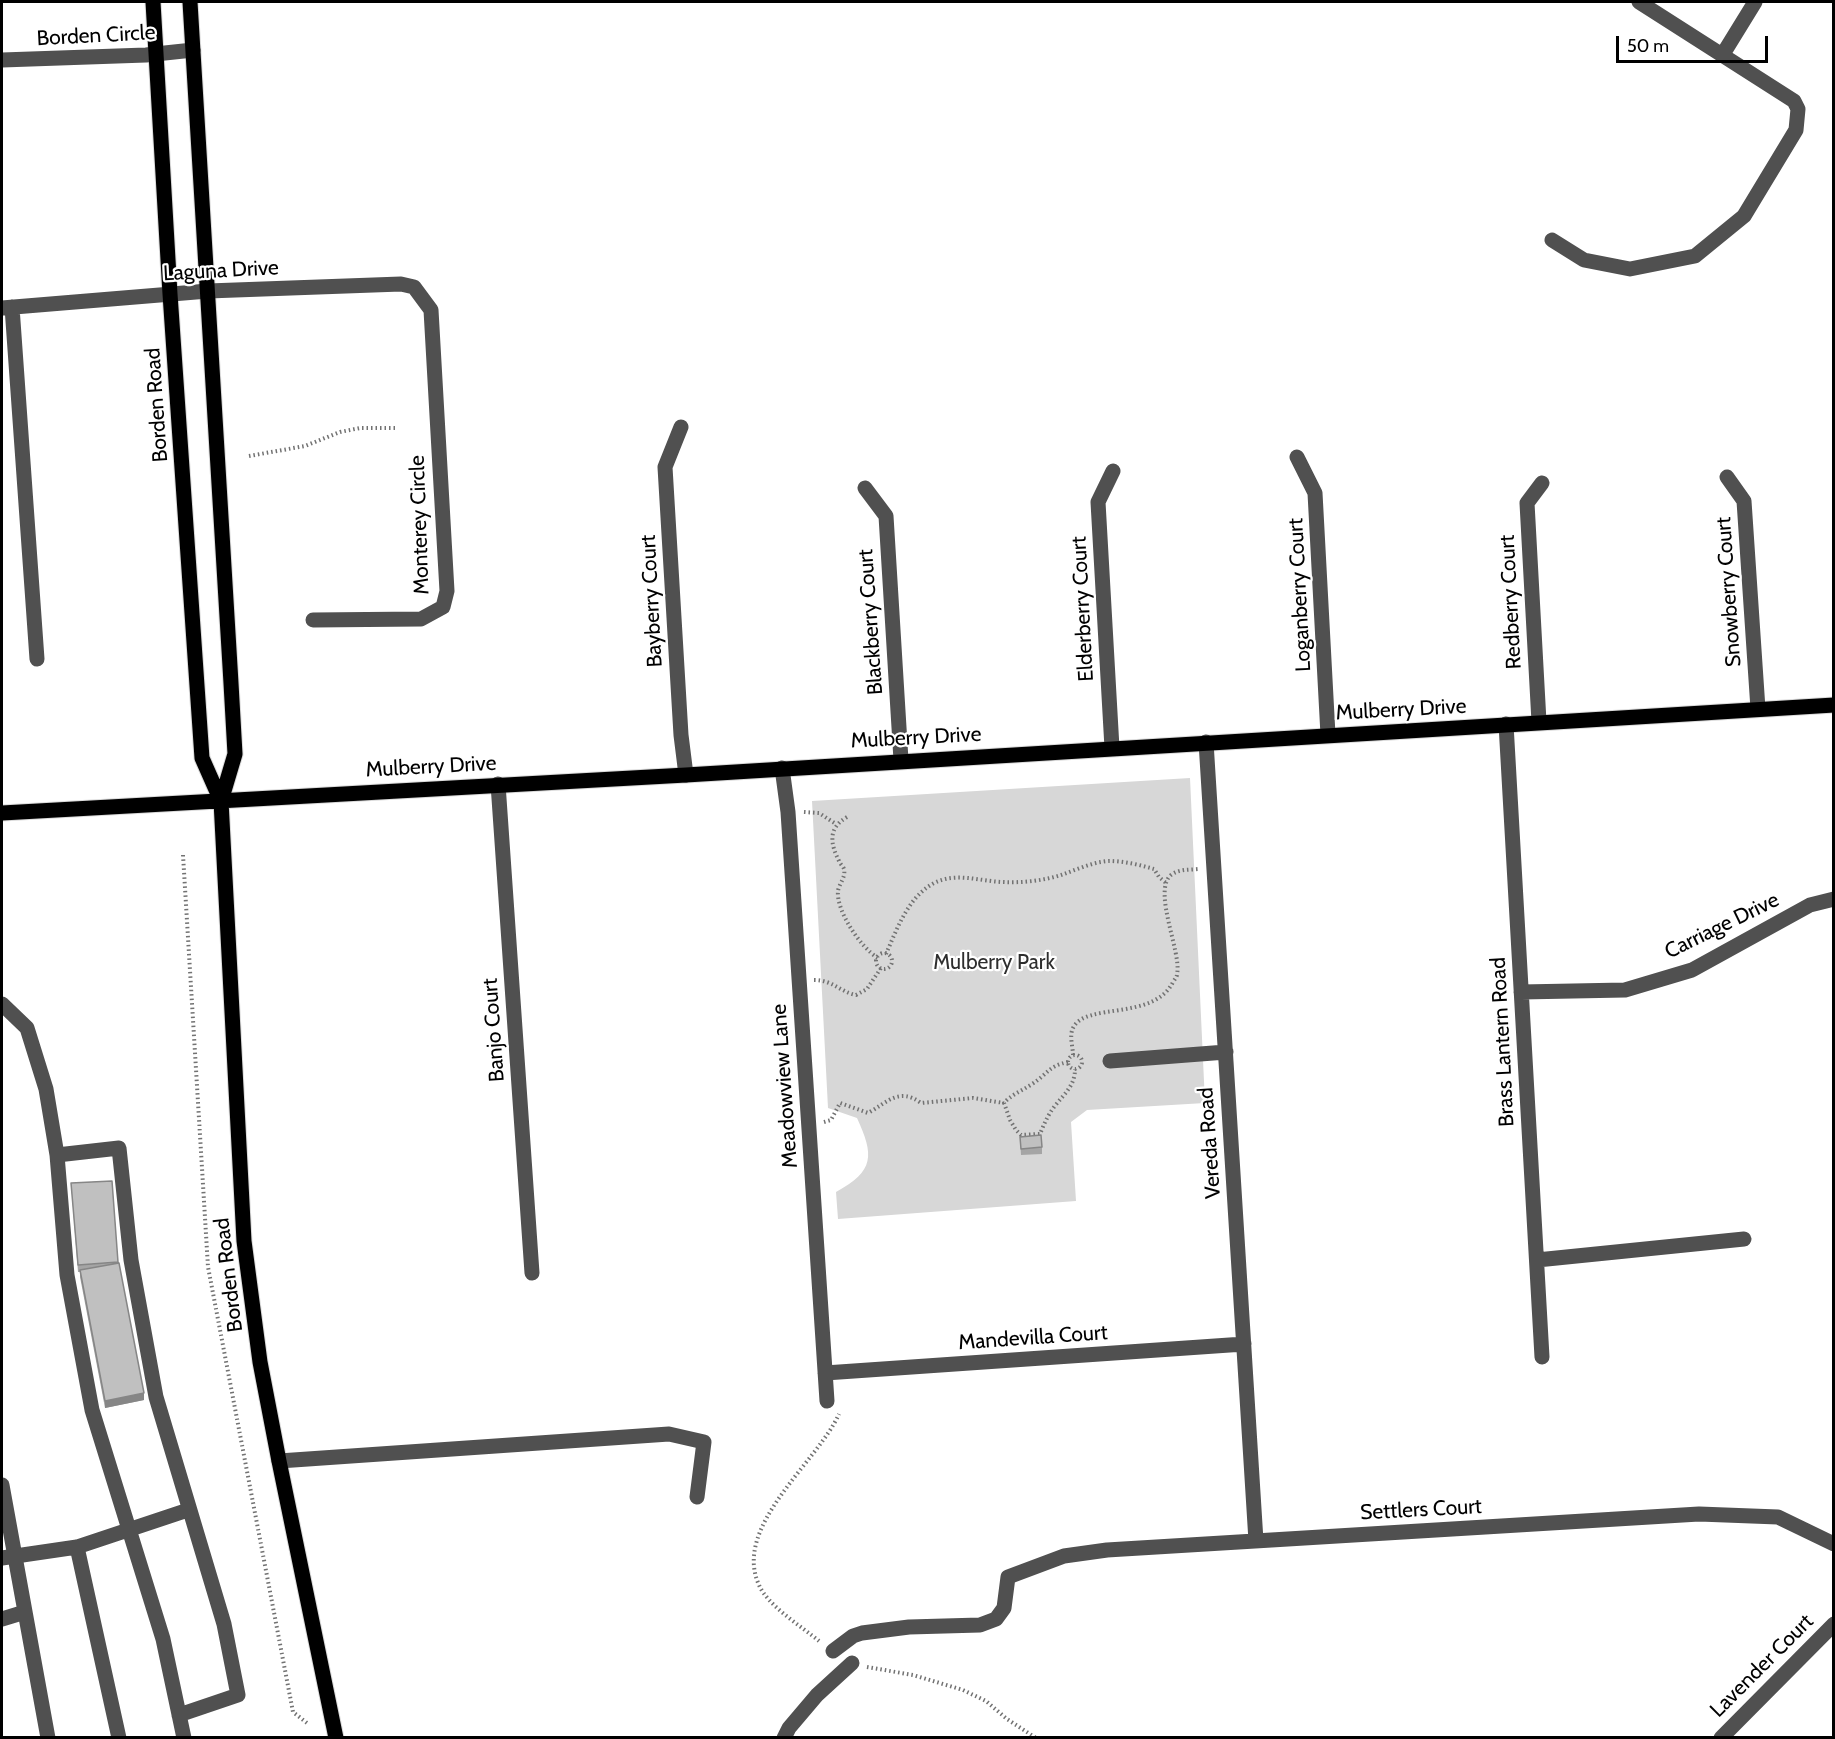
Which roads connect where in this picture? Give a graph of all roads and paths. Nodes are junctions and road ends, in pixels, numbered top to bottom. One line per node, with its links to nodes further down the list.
1 (153, 2): 6 (main road, Borden Road)
2 (190, 2): 5 (main road, Borden Road)
3 (1639, 2): 7 (street)
4 (1755, 2): 7 (street)
5 (193, 50): 6 (street, Borden Circle); 10 (main road, Borden Road)
6 (157, 54): 8 (street, Borden Circle); 11 (main road, Borden Road)
7 (1723, 54): 9 (street)
8 (2, 60)
9 (1552, 240)
10 (208, 291): 11 (street, Laguna Drive); 13 (street, Laguna Drive); 35 (main road, Borden Road)
11 (170, 294): 12 (street, Laguna Drive); 35 (main road, Borden Road)
12 (7, 307): 23 (street)
13 (431, 310): 22 (street, Monterey Circle)
14 (681, 427): 33 (street, Bayberry Court)
15 (397, 428): 16 (path)
16 (249, 456)
17 (1297, 457): 28 (street, Loganberry Court)
18 (1113, 471): 30 (street, Elderberry Court)
19 (1727, 477): 25 (street, Snowberry Court)
20 (1542, 483): 26 (street, Redberry Court)
21 (865, 488): 31 (street, Blackberry Court)
22 (313, 620)
23 (37, 659)
24 (1833, 705): 25 (main road, Mulberry Drive)
25 (1758, 709): 26 (main road, Mulberry Drive)
26 (1539, 722): 27 (main road, Mulberry Drive)
27 (1506, 724): 28 (main road, Mulberry Drive); 48 (street, Brass Lantern Road)
28 (1328, 735): 29 (main road, Mulberry Drive)
29 (1206, 742): 30 (main road, Mulberry Drive); 41 (street, Vereda Road)
30 (1112, 748): 31 (main road, Mulberry Drive)
31 (901, 760): 32 (main road, Mulberry Drive)
32 (782, 768): 33 (main road, Mulberry Drive); 36 (street, Meadowview Lane)
33 (686, 775): 34 (main road, Mulberry Drive)
34 (498, 784): 35 (main road, Mulberry Drive); 60 (street, Banjo Court)
35 (221, 801): 37 (main road, Mulberry Drive); 65 (main road, Borden Road)
36 (788, 812): 39 (path); 47 (street, Meadowview Lane)
37 (2, 813)
38 (847, 817): 39 (path)
39 (836, 824): 45 (path)
40 (183, 855): 80 (path)
41 (1214, 868): 42 (path); 50 (street, Vereda Road)
42 (1167, 883): 44 (path); 51 (path)
43 (1833, 899): 48 (street, Carriage Drive)
44 (886, 954): 45 (path); 46 (path)
45 (878, 958): 46 (path)
46 (881, 968): 47 (path)
47 (799, 981): 56 (street, Meadowview Lane)
48 (1521, 992): 59 (street, Brass Lantern Road)
49 (2, 1004): 57 (street)
50 (1226, 1052): 52 (street); 61 (street, Vereda Road)
51 (1073, 1055): 53 (path); 54 (path)
52 (1110, 1060)
53 (1068, 1062): 54 (path); 55 (path)
54 (1075, 1069): 55 (path)
55 (1004, 1103): 56 (path)
56 (809, 1126): 63 (street, Meadowview Lane)
57 (57, 1155): 68 (street); 69 (street)
58 (1744, 1239): 59 (street)
59 (1537, 1260): 62 (street, Brass Lantern Road)
60 (532, 1273)
61 (1244, 1344): 63 (street, Mandevilla Court); 70 (street, Vereda Road)
62 (1542, 1357)
63 (825, 1373): 64 (street, Meadowview Lane)
64 (833, 1402): 77 (path)
65 (279, 1461): 67 (street); 84 (main road, Borden Road)
66 (2, 1485): 73 (street)
67 (697, 1497)
68 (188, 1510): 69 (street); 79 (street)
69 (128, 1530): 72 (street); 79 (street)
70 (1256, 1541): 71 (street, Settlers Court); 77 (street, Settlers Court)
71 (1833, 1544)
72 (77, 1548): 73 (street); 82 (street)
73 (7, 1557): 74 (street)
74 (25, 1612): 75 (street); 81 (street)
75 (2, 1619)
76 (1833, 1624): 87 (street, Lavender Court)
77 (833, 1652)
78 (852, 1663): 85 (street); 86 (path)
79 (179, 1715): 83 (street)
80 (307, 1723)
81 (48, 1737)
82 (119, 1737)
83 (184, 1737)
84 (336, 1737)
85 (784, 1737)
86 (1036, 1737)
87 (1721, 1737)

